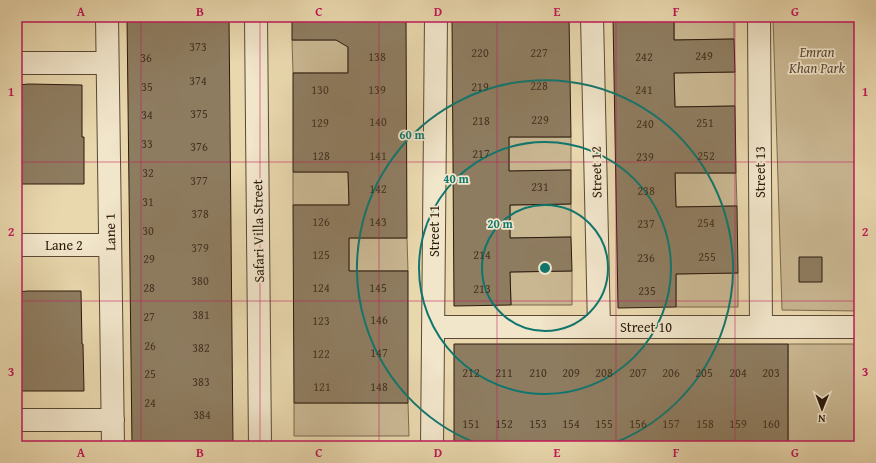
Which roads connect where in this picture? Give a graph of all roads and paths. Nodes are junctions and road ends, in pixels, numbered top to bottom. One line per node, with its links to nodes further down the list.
1 (107, 17): 7 (street, Lane 1)
2 (256, 17): 17 (street, Safari Villa Street)
3 (436, 17): 10 (street, Street 11)
4 (592, 17): 11 (street, Street 12)
5 (759, 17): 12 (street, Street 13)
6 (17, 63): 7 (street)
7 (108, 63): 9 (street, Lane 1)
8 (17, 245): 9 (street, Lane 2)
9 (110, 245): 15 (street, Lane 1)
10 (433, 327): 11 (street, Street 10); 18 (street, Street 11)
11 (599, 327): 12 (street, Street 10)
12 (761, 327): 13 (street, Street 10)
13 (859, 327)
14 (17, 420): 15 (street)
15 (113, 420): 16 (street, Lane 1)
16 (113, 446)
17 (260, 446)
18 (432, 446)

